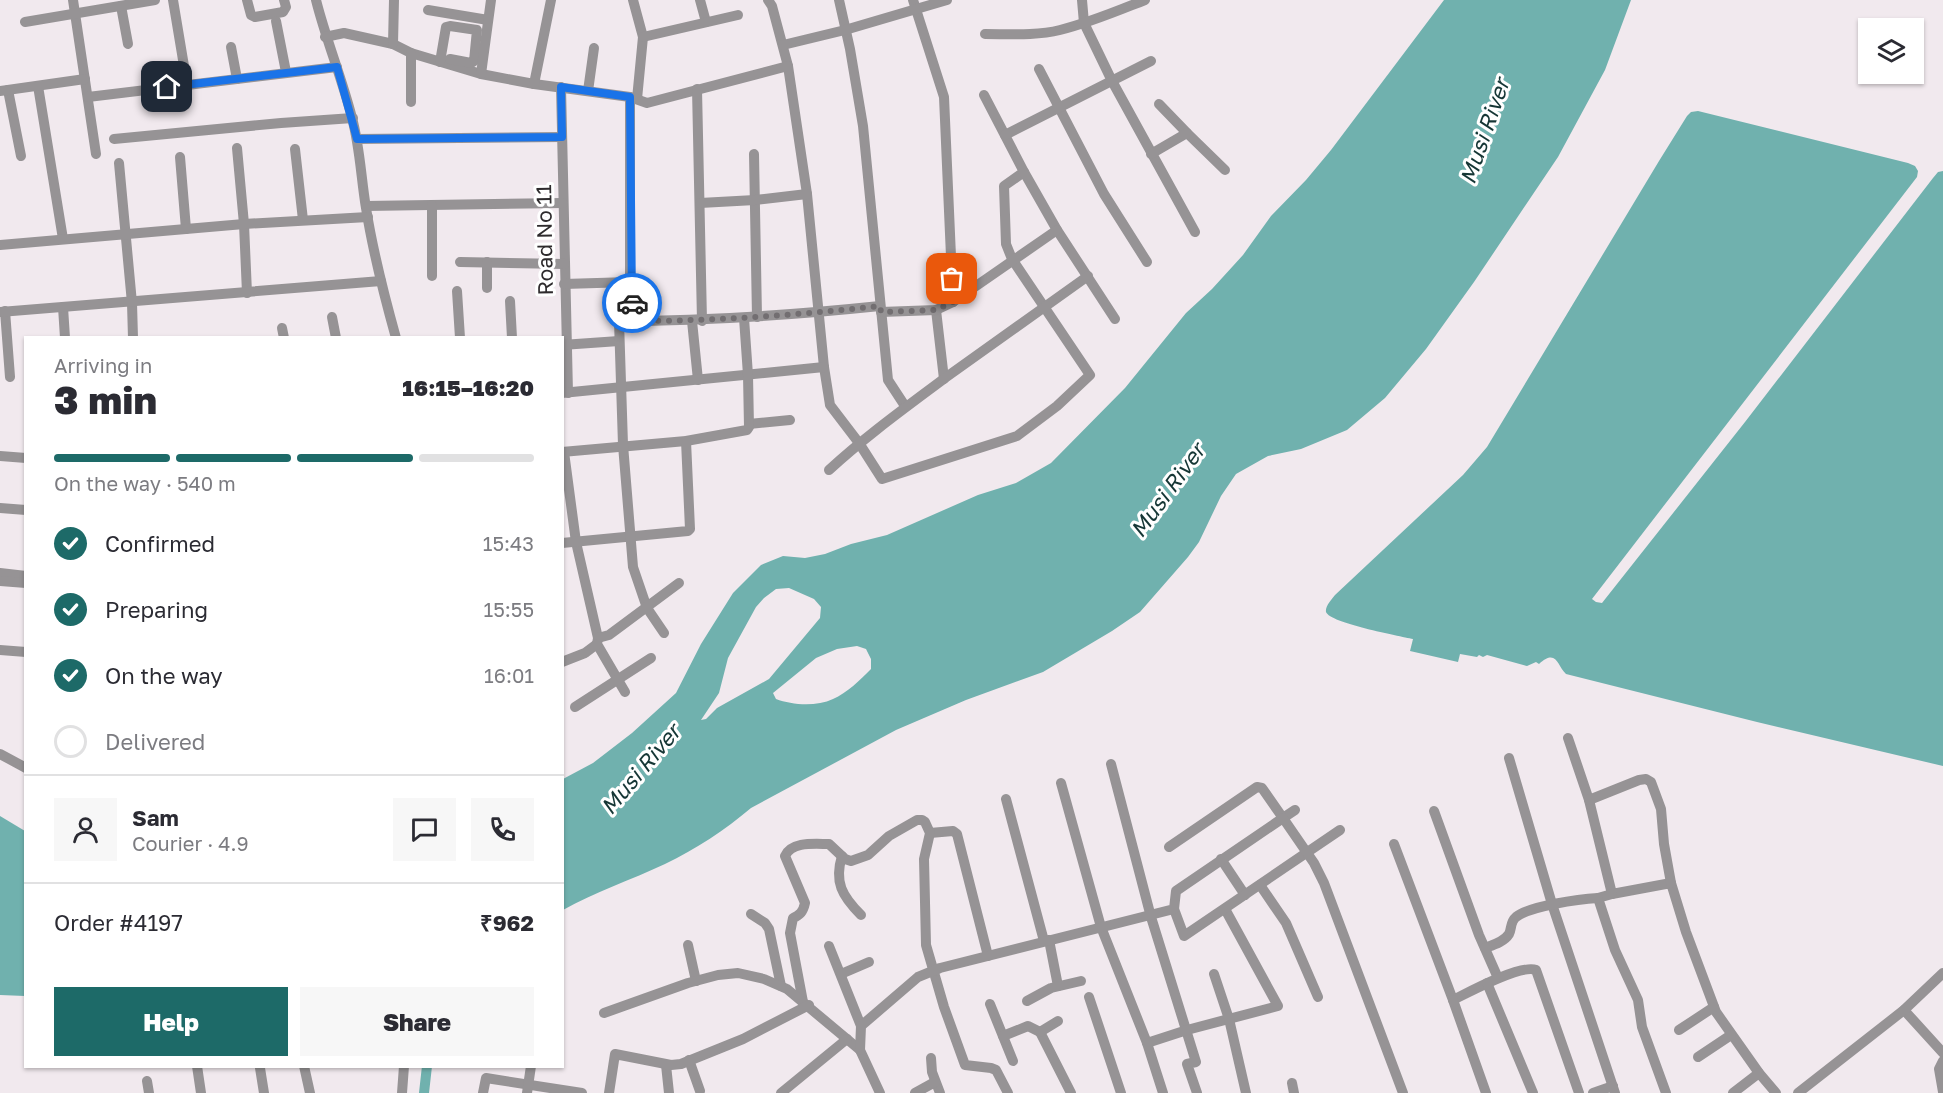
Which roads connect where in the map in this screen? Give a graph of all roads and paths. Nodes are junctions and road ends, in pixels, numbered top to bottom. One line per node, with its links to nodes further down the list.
1 (73, 0): 20 (street)
2 (154, 0): 18 (street)
3 (173, 0): 48 (street)
4 (248, 0): 5 (street)
5 (284, 0)
6 (316, 0): 29 (street)
7 (394, 0): 32 (street)
8 (491, 0): 22 (street)
9 (551, 0): 49 (street)
10 (633, 0): 30 (street)
11 (700, 0): 25 (street)
12 (768, 0): 33 (street)
13 (839, 0): 27 (street)
14 (947, 0): 17 (street)
15 (1082, 0): 26 (street)
16 (1145, 0): 26 (street)
17 (914, 4): 27 (street); 105 (street)
18 (121, 6): 20 (street); 31 (street)
19 (428, 10): 22 (street)
20 (75, 14): 24 (street); 45 (street)
21 (738, 15): 25 (street)
22 (488, 20): 37 (street)
23 (276, 21): 43 (street)
24 (24, 22)
25 (706, 22): 30 (street)
26 (1084, 23): 28 (street); 47 (street)
27 (845, 30): 33 (street); 109 (street)
28 (984, 34)
29 (326, 37): 32 (street); 41 (street)
30 (643, 37): 57 (street)
31 (128, 44)
32 (393, 44): 36 (street)
33 (783, 45): 40 (street)
34 (231, 47): 46 (street)
35 (594, 48): 54 (street)
36 (411, 53): 38 (street); 58 (street)
37 (479, 56): 38 (street); 38 (street); 44 (street)
38 (440, 59): 44 (street)
39 (1151, 61): 47 (street)
40 (788, 66): 52 (street); 77 (street)
41 (337, 67): 43 (street); 61 (street)
42 (1039, 69): 60 (street)
43 (286, 72): 46 (street)
44 (481, 74): 49 (street)
45 (85, 79): 50 (street); 56 (street)
46 (237, 80): 48 (street)
47 (1112, 81): 60 (street); 71 (street)
48 (187, 84): 56 (street)
49 (534, 84): 51 (street)
50 (38, 86): 53 (street); 89 (street)
51 (561, 87): 54 (street); 64 (street, Road No 11)
52 (697, 89): 57 (street); 80 (street)
53 (4, 90): 72 (street)
54 (588, 91): 57 (street)
55 (984, 95): 63 (street)
56 (88, 97): 69 (street)
57 (633, 98): 99 (street)
58 (411, 102)
59 (1159, 104): 62 (street)
60 (1058, 109): 63 (street); 92 (street)
61 (352, 118): 65 (street); 66 (street)
62 (1187, 133): 71 (street); 75 (street)
63 (1005, 135): 76 (street)
64 (562, 137): 65 (street); 79 (street, Road No 11)
65 (357, 139): 82 (street)
66 (114, 140)
67 (237, 148): 84 (street)
68 (295, 149): 83 (street)
69 (96, 154)
70 (754, 154): 78 (street)
71 (1151, 154): 87 (street)
72 (21, 156)
73 (180, 157): 85 (street)
74 (119, 163): 88 (street)
75 (1225, 170)
76 (1024, 172): 86 (street); 91 (street)
77 (807, 194): 78 (street); 112 (street)
78 (755, 200): 80 (street); 114 (street)
79 (563, 203): 81 (street); 95 (street, Road No 11)
80 (700, 203): 118 (street)
81 (432, 205): 82 (street); 96 (street)
82 (367, 211): 83 (street); 98 (street)
83 (303, 220): 84 (street)
84 (244, 224): 85 (street); 103 (street)
85 (186, 229): 88 (street)
86 (1057, 230): 91 (street); 97 (street)
87 (1195, 232)
88 (124, 234): 89 (street); 106 (street)
89 (63, 239): 90 (street)
90 (0, 244)
91 (1012, 259): 105 (street); 108 (street)
92 (1147, 261)
93 (460, 262): 94 (street)
94 (486, 262): 95 (street); 101 (street)
95 (565, 264): 100 (street, Road No 11)
96 (432, 276)
97 (1088, 276): 108 (street); 116 (street)
98 (381, 281): 103 (street); 122 (street)
99 (630, 282): 100 (street); 117 (street)
100 (564, 284): 126 (street, Road No 11)
101 (487, 288)
102 (457, 291): 123 (street)
103 (247, 293): 106 (street)
104 (510, 301): 124 (street)
105 (953, 302): 110 (street)
106 (132, 303): 107 (street); 120 (street)
107 (63, 307): 111 (street); 119 (street)
108 (1044, 307): 130 (street); 138 (street)
109 (881, 309): 110 (street); 112 (street); 134 (street)
110 (936, 310): 130 (street)
111 (3, 311): 129 (street)
112 (818, 312): 114 (street); 127 (street)
113 (332, 317): 121 (street)
114 (757, 317): 115 (street)
115 (744, 318): 118 (street); 128 (street)
116 (1115, 319)
117 (633, 321): 118 (street); 125 (street)
118 (697, 321): 131 (street)
119 (65, 336)
120 (133, 336)
121 (336, 336)
122 (395, 336)
123 (460, 336)
124 (512, 336)
125 (619, 342): 126 (street); 132 (street)
126 (564, 345): 133 (street, Road No 11)
127 (824, 368): 128 (street); 138 (street)
128 (748, 375): 131 (street); 136 (street)
129 (10, 377)
130 (944, 379): 134 (street)
131 (698, 380): 132 (street)
132 (620, 388): 133 (street); 139 (street)
133 (565, 393)
134 (905, 406): 138 (street)
135 (790, 420): 136 (street)
136 (749, 424): 137 (street)
137 (686, 441): 139 (street); 147 (street)
138 (859, 443): 144 (street)
139 (623, 445): 140 (street); 147 (street)
140 (564, 452)
141 (0, 456): 142 (street)
142 (24, 458)
143 (564, 459): 148 (street)
144 (829, 470)
145 (0, 508): 146 (street)
146 (24, 510)
147 (631, 537): 148 (street); 155 (street)
148 (576, 542): 149 (street); 157 (street)
149 (564, 543)
150 (0, 573): 151 (street)
151 (24, 576)
152 (0, 581): 154 (street)
153 (679, 583): 155 (street)
154 (24, 584)
155 (647, 608): 156 (street); 157 (street)
156 (664, 633)
157 (598, 641): 161 (street); 162 (street)
158 (0, 650): 159 (street)
159 (24, 652)
160 (651, 657): 162 (street)
161 (564, 661)
162 (617, 680): 163 (street); 164 (street)
163 (625, 692)
164 (575, 707)
165 (1568, 738): 172 (street)
166 (0, 754): 169 (street)
167 (1509, 758): 188 (street)
168 (1111, 764): 193 (street)
169 (24, 767)
170 (1061, 783): 194 (street)
171 (1006, 799): 195 (street)
172 (1589, 800): 183 (street); 185 (street)
173 (1295, 810): 175 (street)
174 (1434, 812): 198 (street)
175 (1283, 818): 179 (street); 180 (street); 182 (street)
176 (1340, 830): 180 (street)
177 (930, 833): 181 (street); 199 (street); 201 (street)
178 (1394, 844): 213 (street)
179 (1169, 847)
180 (1307, 852): 184 (street); 273 (street)
181 (842, 856): 192 (street); 215 (street)
182 (1221, 860): 186 (street); 189 (street)
183 (1671, 883): 185 (street); 217 (street)
184 (1260, 885): 186 (street); 211 (street)
185 (1612, 894): 187 (street)
186 (1245, 895): 190 (street)
187 (1598, 898): 188 (street); 278 (street)
188 (1552, 904): 198 (street); 249 (street)
189 (1174, 909): 190 (street); 193 (street)
190 (1225, 909): 220 (street)
191 (752, 914): 209 (street)
192 (861, 915)
193 (1151, 916): 194 (street); 223 (street)
194 (1101, 927): 195 (street); 229 (street)
195 (1046, 941): 199 (street); 210 (street)
196 (688, 945): 206 (street)
197 (829, 946): 203 (street)
198 (1485, 948): 205 (street)
199 (987, 956): 201 (street)
200 (868, 962): 203 (street)
201 (934, 971): 222 (street); 267 (street)
202 (1943, 973): 218 (street)
203 (841, 974): 222 (street)
204 (1214, 974): 220 (street)
205 (1498, 978): 208 (street); 276 (street)
206 (696, 981): 209 (street); 219 (street)
207 (1081, 981): 210 (street)
208 (1487, 983): 213 (street); 275 (street)
209 (781, 986): 215 (street)
210 (1058, 986): 214 (street)
211 (1318, 997)
212 (1089, 998): 269 (street)
213 (1453, 1000): 274 (street)
214 (1027, 1001)
215 (806, 1004): 228 (street); 234 (street)
216 (990, 1004): 227 (street)
217 (1714, 1007): 224 (street); 226 (street)
218 (1904, 1010): 231 (street); 280 (street)
219 (604, 1013)
220 (1229, 1019): 223 (street); 272 (street)
221 (1058, 1022): 225 (street)
222 (861, 1026): 230 (street)
223 (1187, 1030): 229 (street); 271 (street)
224 (1679, 1030)
225 (1040, 1032): 227 (street); 268 (street)
226 (1731, 1035): 232 (street); 244 (street)
227 (1003, 1036): 235 (street)
228 (847, 1039): 230 (street); 263 (street)
229 (1147, 1042): 270 (street)
230 (860, 1050): 264 (street)
231 (1943, 1053)
232 (1698, 1057)
233 (931, 1058): 247 (street)
234 (689, 1060): 237 (street); 250 (street)
235 (1013, 1061)
236 (1943, 1061): 253 (street)
237 (666, 1065): 261 (street); 262 (street)
238 (197, 1068): 255 (street)
239 (260, 1068): 256 (street)
240 (304, 1068): 257 (street)
241 (404, 1068): 258 (street)
242 (488, 1068): 245 (street)
243 (531, 1068): 248 (street)
244 (1761, 1075): 252 (street); 279 (street)
245 (486, 1078): 248 (street); 259 (street)
246 (147, 1081): 254 (street)
247 (935, 1082): 265 (street); 266 (street)
248 (527, 1089): 251 (street)
249 (1614, 1090): 277 (street)
250 (700, 1091)
251 (561, 1092): 260 (street)
252 (1775, 1092)
253 (1943, 1092)
254 (149, 1093)
255 (201, 1093)
256 (264, 1093)
257 (310, 1093)
258 (402, 1093)
259 (483, 1093)
260 (582, 1093)
261 (609, 1093)
262 (669, 1093)
263 (782, 1093)
264 (880, 1093)
265 (915, 1093)
266 (940, 1093)
267 (1008, 1093)
268 (1071, 1093)
269 (1121, 1093)
270 (1163, 1093)
271 (1197, 1093)
272 (1246, 1093)
273 (1403, 1093)
274 (1486, 1093)
275 (1533, 1093)
276 (1579, 1093)
277 (1593, 1093)
278 (1666, 1093)
279 (1733, 1093)
280 (1798, 1093)

